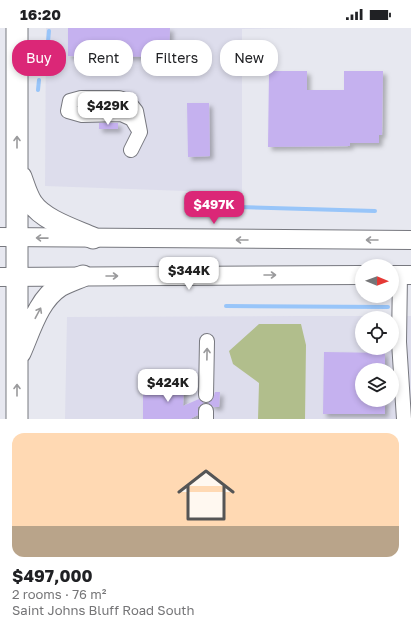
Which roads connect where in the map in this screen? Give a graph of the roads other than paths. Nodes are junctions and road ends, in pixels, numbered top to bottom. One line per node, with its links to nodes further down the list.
1 (17, 28): 4 (highway, one-way to 1)
2 (68, 111): 3 (lane)
3 (131, 150)
4 (17, 169): 5 (highway); 6 (highway)
5 (8, 237): 6 (main road, one-way to 5); 10 (highway)
6 (93, 238): 7 (main road, one-way to 6)
7 (411, 240)
8 (355, 275): 11 (main road, one-way to 8)
9 (401, 275): 16 (lane)
10 (8, 276): 11 (main road); 13 (highway)
11 (83, 276): 13 (highway, one-way to 11)
12 (207, 340): 14 (lane, one-way to 12)
13 (17, 361): 15 (highway, one-way to 13)
14 (206, 395)
15 (17, 419)
16 (404, 419)

